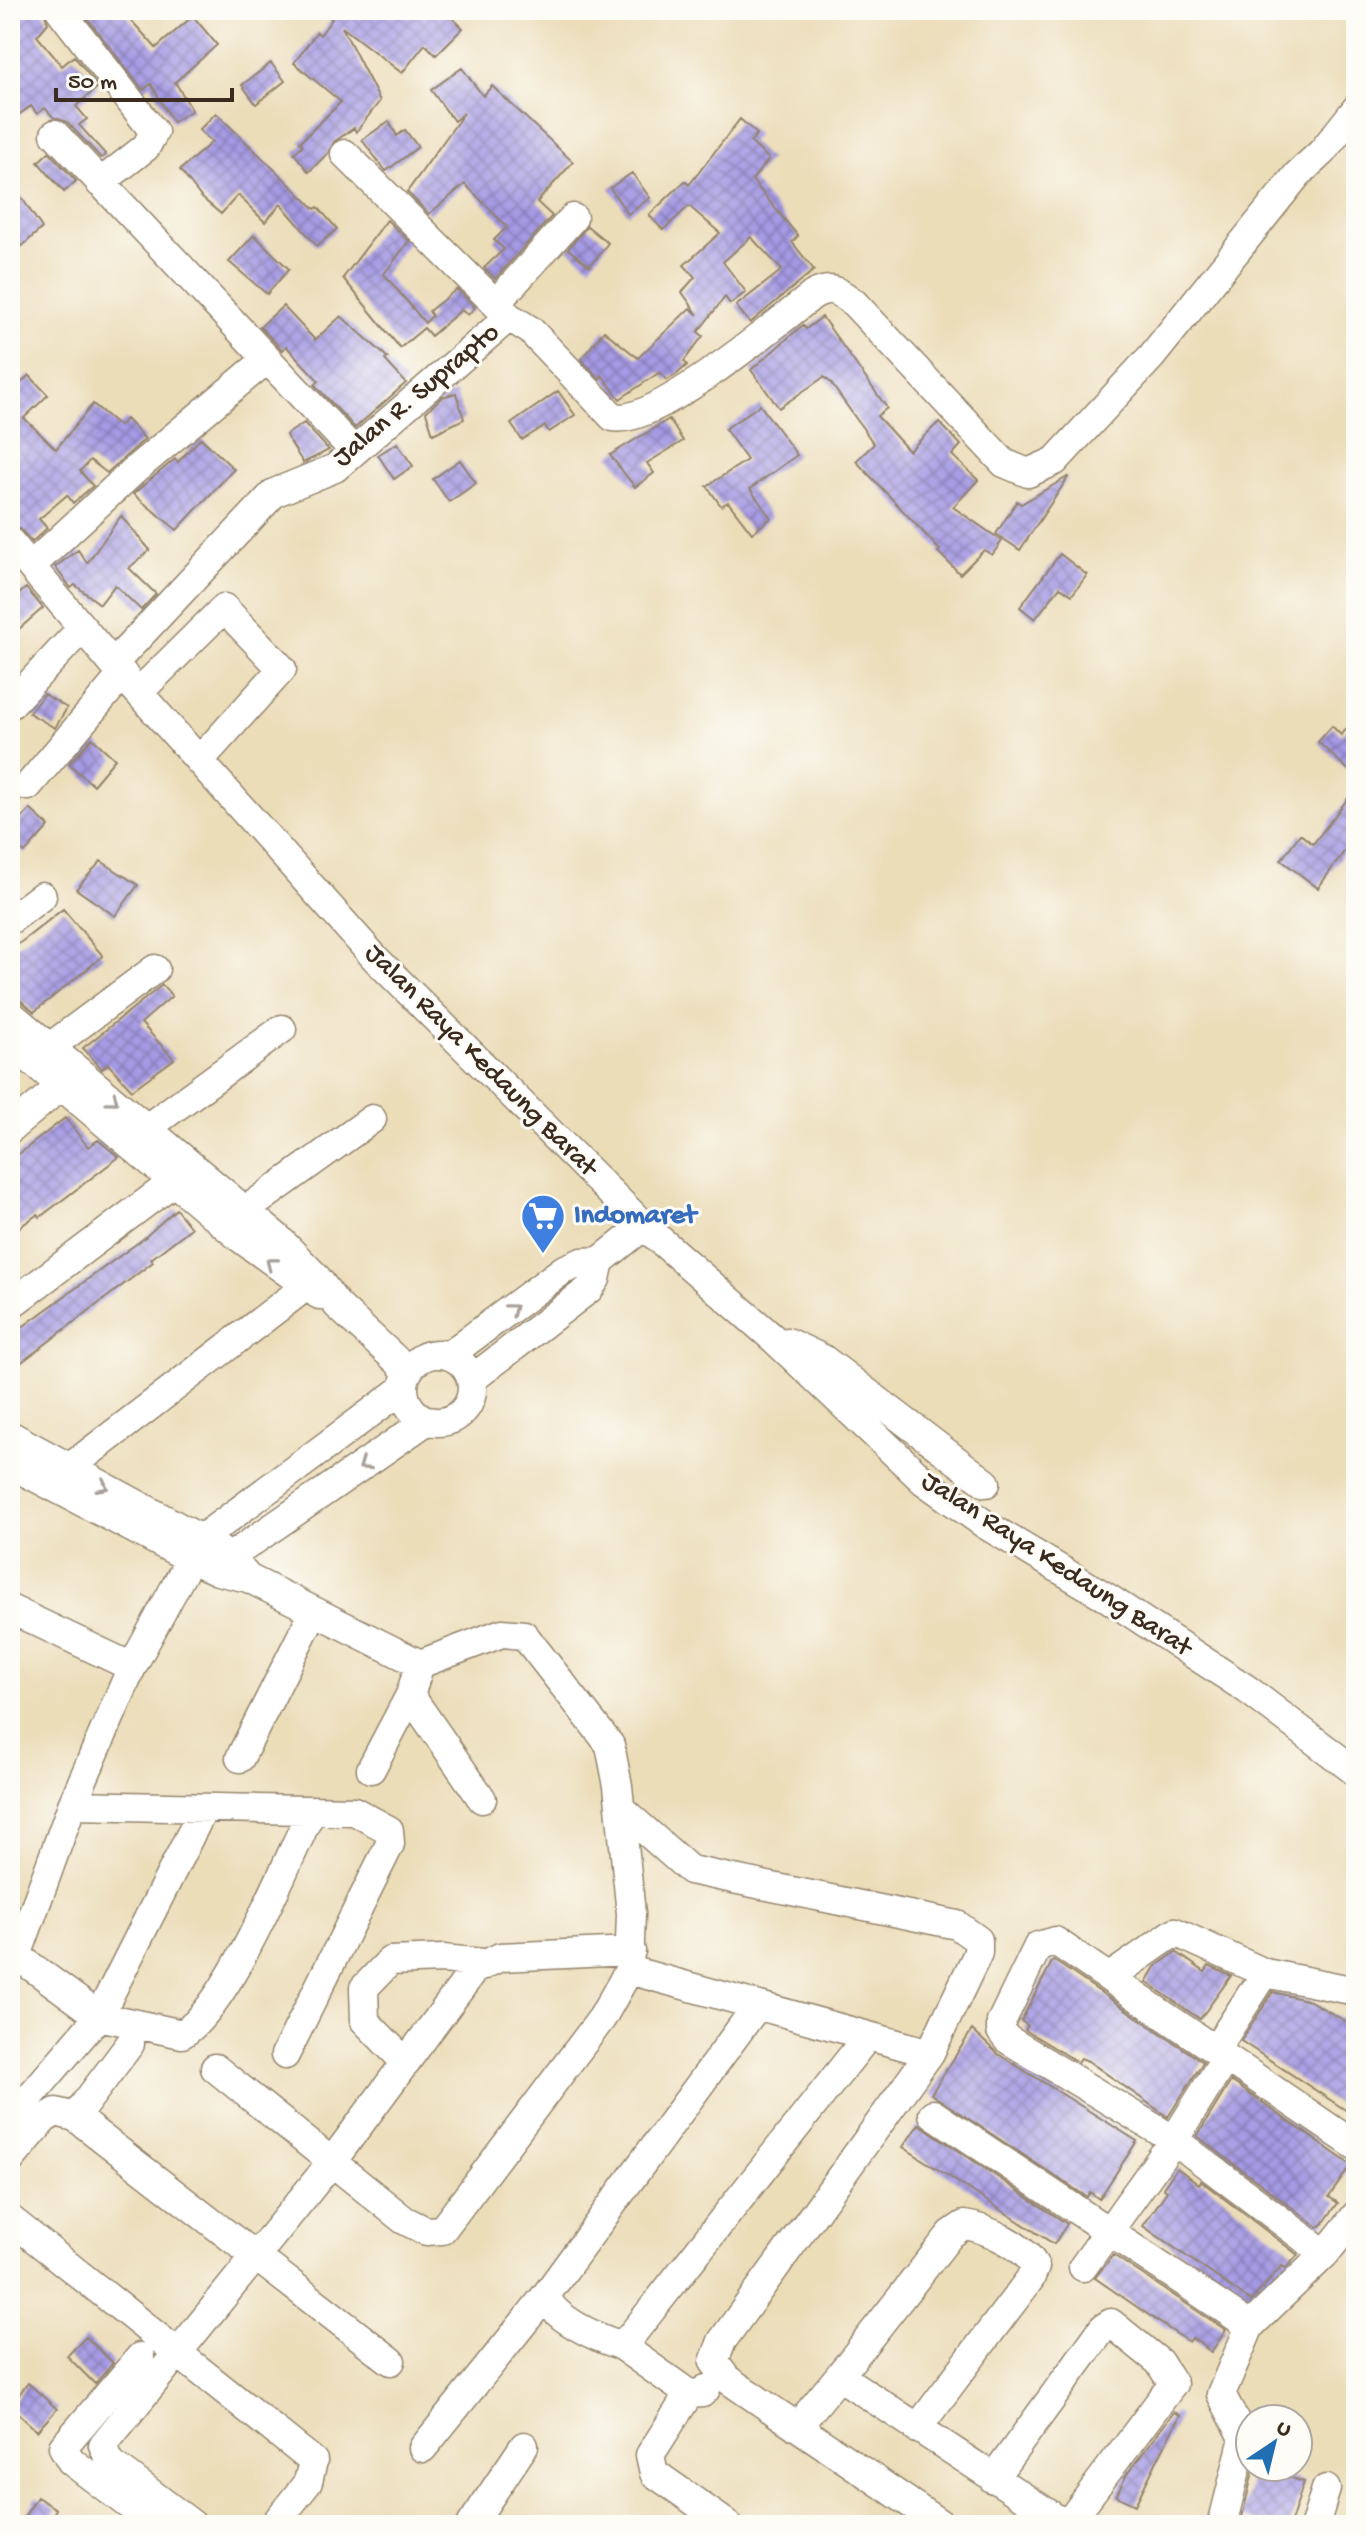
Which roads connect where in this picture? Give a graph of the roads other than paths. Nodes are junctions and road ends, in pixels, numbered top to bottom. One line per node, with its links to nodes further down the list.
1 (60, 10): 5 (street)
2 (1356, 109): 7 (street)
3 (55, 134): 5 (street)
4 (345, 154): 7 (street)
5 (100, 183): 8 (street)
6 (573, 218): 7 (street, Jalan R. Suprapto)
7 (503, 310): 9 (street, Jalan R. Suprapto)
8 (266, 360): 9 (street); 11 (street)
9 (354, 451): 13 (street, Jalan R. Suprapto)
10 (10, 542): 11 (street, Jalan Raya Kedaung Barat)
11 (31, 566): 12 (street, Jalan Raya Kedaung Barat)
12 (82, 628): 13 (street, Jalan Raya Kedaung Barat); 14 (street)
13 (125, 677): 15 (street, Jalan Raya Kedaung Barat); 15 (street); 16 (street)
14 (10, 705)
15 (199, 761): 30 (street, Jalan Raya Kedaung Barat)
16 (28, 786)
17 (42, 896): 18 (street)
18 (10, 920)
19 (155, 969): 23 (street)
20 (10, 1014): 23 (street)
21 (282, 1029): 26 (street)
22 (10, 1042): 24 (street)
23 (50, 1047): 24 (street)
24 (70, 1079): 26 (street, one-way to 26); 27 (street); 28 (street)
25 (372, 1119): 29 (street)
26 (147, 1128): 28 (street)
27 (10, 1129)
28 (183, 1176): 29 (street); 32 (street, one-way to 28); 33 (street)
29 (246, 1210): 32 (street)
30 (644, 1226): 31 (street); 34 (street, Jalan Raya Kedaung Barat)
31 (600, 1261): 35 (street, one-way to 31); 37 (street)
32 (312, 1283): 36 (street); 41 (street)
33 (10, 1305)
34 (775, 1340): 42 (street); 54 (street, Jalan Raya Kedaung Barat)
35 (449, 1355): 36 (street); 37 (street)
36 (406, 1380): 38 (street); 43 (street)
37 (471, 1380): 38 (street)
38 (428, 1420): 44 (street, one-way to 44)
39 (10, 1435): 41 (street)
40 (10, 1464): 45 (street)
41 (69, 1468): 45 (street, one-way to 45)
42 (986, 1483)
43 (244, 1506): 44 (street); 45 (street)
44 (267, 1532): 46 (street)
45 (195, 1548): 46 (street); 50 (street)
46 (232, 1569): 47 (street)
47 (313, 1613): 49 (street); 52 (street)
48 (13, 1617): 50 (street)
49 (420, 1664): 51 (street); 55 (street)
50 (132, 1667): 57 (street)
51 (410, 1695): 53 (street); 56 (street)
52 (240, 1758)
53 (371, 1769)
54 (1356, 1772)
55 (618, 1789): 61 (street); 72 (street)
56 (482, 1799)
57 (72, 1805): 58 (street); 60 (street)
58 (204, 1808): 59 (street); 69 (street)
59 (312, 1810): 69 (street); 74 (street)
60 (14, 1961): 69 (street)
61 (630, 1961): 62 (street); 67 (street); 83 (street)
62 (483, 1963): 75 (street); 75 (street)
63 (1265, 1973): 64 (street); 65 (street); 73 (street)
64 (1110, 1977): 73 (street); 80 (street)
65 (1326, 1987): 66 (street); 68 (street)
66 (1356, 1991)
67 (757, 2006): 70 (street); 90 (street)
68 (1356, 2007)
69 (99, 2016): 79 (street)
70 (868, 2036): 72 (street); 92 (street)
71 (130, 2044): 78 (street)
72 (930, 2053): 96 (street)
73 (1221, 2053): 80 (street); 81 (street)
74 (285, 2055)
75 (406, 2063): 83 (street)
76 (215, 2068): 83 (street)
77 (933, 2114): 86 (street)
78 (75, 2117): 82 (street); 88 (street)
79 (10, 2120)
80 (1174, 2140): 86 (street); 87 (street)
81 (1356, 2146)
82 (10, 2160)
83 (331, 2163): 88 (street)
84 (1356, 2215): 87 (street)
85 (10, 2219): 93 (street)
86 (1110, 2232): 89 (street); 91 (street)
87 (1325, 2254): 91 (street)
88 (252, 2257): 93 (street); 95 (street)
89 (1083, 2267)
90 (546, 2295): 92 (street); 102 (street)
91 (1250, 2326): 112 (street)
92 (620, 2345): 98 (street)
93 (177, 2352): 106 (street); 107 (street)
94 (140, 2357): 105 (street)
95 (391, 2361)
96 (722, 2373): 98 (street); 99 (street)
97 (839, 2376): 99 (street); 100 (street); 100 (street)
98 (689, 2394): 109 (street)
99 (797, 2427): 110 (street)
100 (917, 2429): 103 (street)
101 (524, 2446): 108 (street)
102 (423, 2448)
103 (993, 2479): 111 (street); 111 (street)
104 (1326, 2489): 113 (street)
105 (155, 2525)
106 (193, 2525)
107 (274, 2525)
108 (471, 2525)
109 (728, 2525)
110 (942, 2525)
111 (1066, 2525)
112 (1222, 2525)
113 (1315, 2525)

